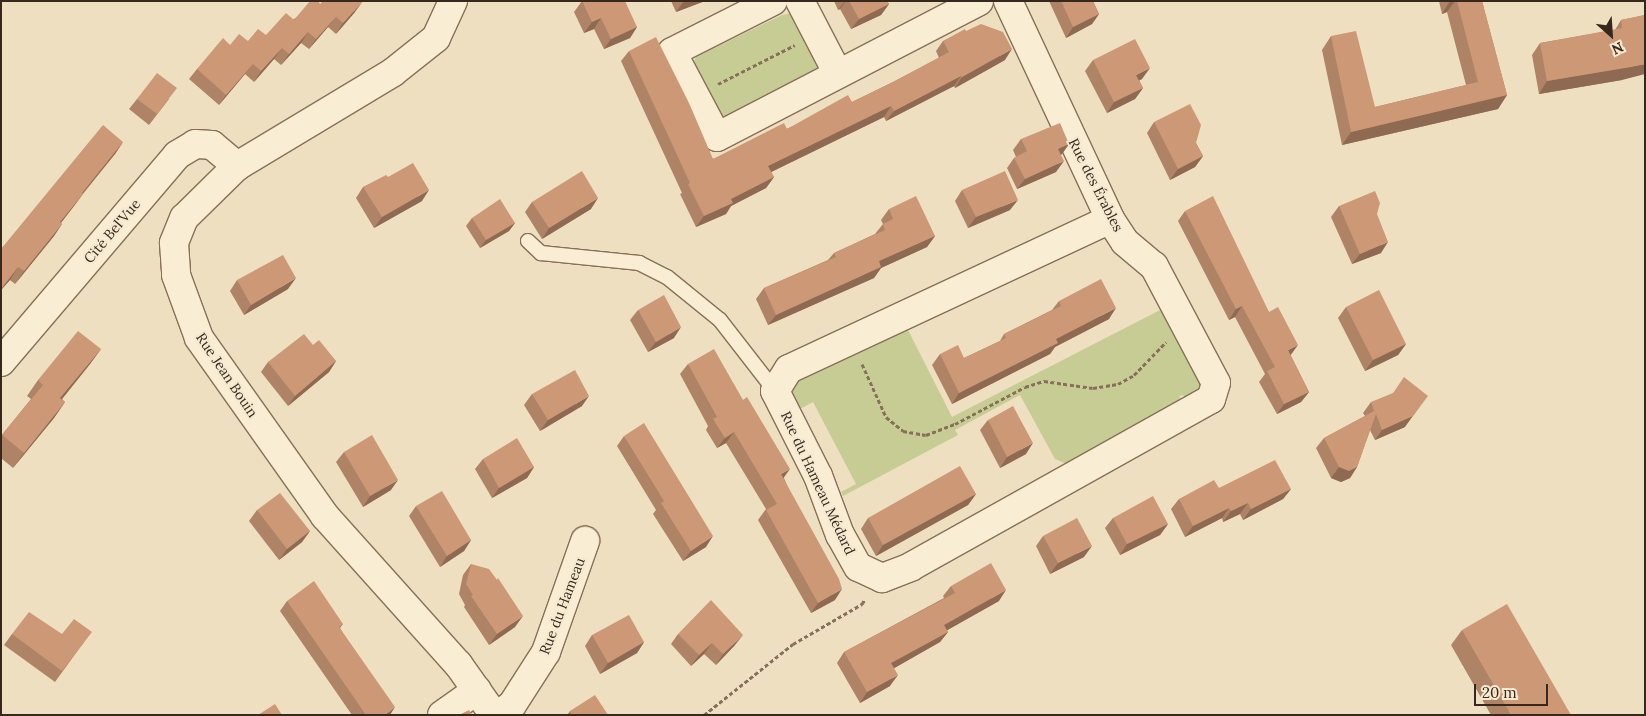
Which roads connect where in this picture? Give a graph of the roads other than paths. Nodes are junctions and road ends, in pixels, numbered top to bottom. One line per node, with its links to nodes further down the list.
1 (453, 1): 7 (street, Rue Jean Bouin)
2 (773, 1): 6 (street)
3 (800, 1): 6 (street)
4 (979, 1): 6 (street)
5 (1008, 1): 8 (street, Rue des Érables)
6 (838, 74)
7 (237, 166): 10 (street, Cité Bel'Vue); 14 (street, Rue Jean Bouin)
8 (1110, 219): 11 (street); 13 (street, Rue des Érables)
9 (528, 241): 11 (lane)
10 (1, 362)
11 (775, 391): 13 (street, Rue du Hameau Médard)
12 (585, 541): 17 (street, Rue du Hameau)
13 (882, 578)
14 (477, 690): 15 (street); 16 (street, Rue Jean Bouin)
15 (442, 715)
16 (494, 715)
17 (498, 715)

